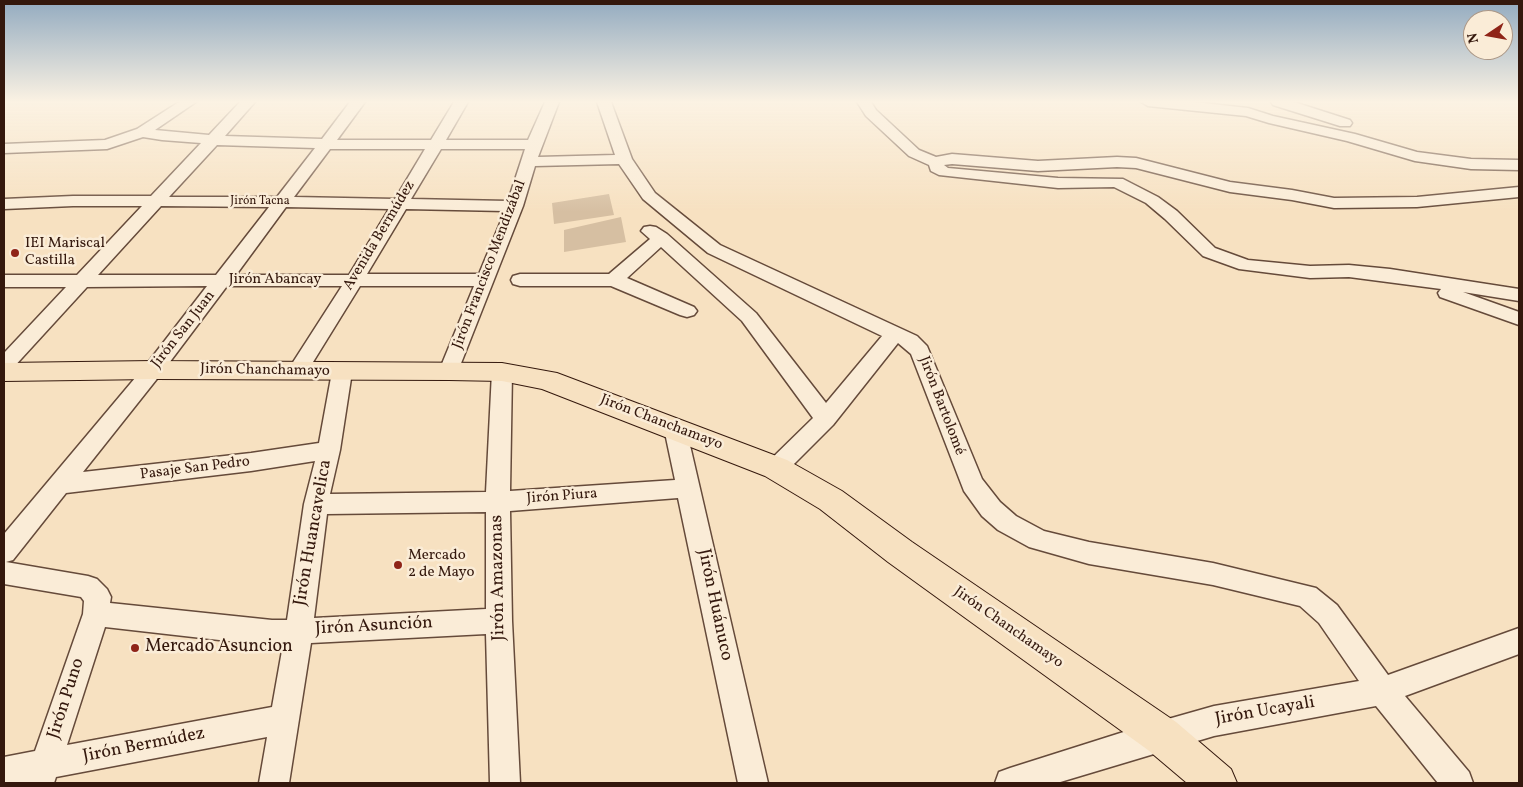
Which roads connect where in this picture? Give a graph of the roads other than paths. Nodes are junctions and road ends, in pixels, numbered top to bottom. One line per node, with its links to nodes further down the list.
1 (122, 139): 14 (street)
2 (197, 139): 10 (street)
3 (330, 139): 11 (street, Jirón San Juan)
4 (439, 139): 12 (street, Avenida Bermúdez)
5 (537, 139): 13 (street, Jirón Francisco Mendizábal)
6 (617, 139): 16 (street, Jirón Bartolomé)
7 (897, 139): 18 (street)
8 (1356, 139): 15 (street)
9 (1391, 139): 15 (street)
10 (214, 140): 11 (street); 21 (street)
11 (326, 144): 12 (street); 22 (street, Jirón San Juan)
12 (436, 144): 13 (street); 24 (street, Avenida Bermúdez)
13 (534, 145): 17 (street, Jirón Francisco Mendizábal)
14 (4, 148)
15 (1434, 157): 19 (street)
16 (624, 159): 17 (street); 37 (street, Jirón Bartolomé)
17 (530, 162): 25 (street, Jirón Francisco Mendizábal)
18 (936, 163): 20 (street); 26 (street)
19 (1519, 165)
20 (1519, 192)
21 (158, 201): 22 (street, Jirón Tacna); 23 (street, Jirón Tacna); 28 (street)
22 (281, 202): 24 (street, Jirón Tacna); 29 (street, Jirón San Juan)
23 (4, 204)
24 (399, 204): 25 (street, Jirón Tacna); 30 (street, Avenida Bermúdez)
25 (515, 206): 31 (street, Jirón Francisco Mendizábal)
26 (1369, 272): 34 (street); 36 (street)
27 (4, 280): 28 (street, Jirón Abancay)
28 (84, 280): 29 (street, Jirón Abancay); 38 (street)
29 (223, 280): 30 (street, Jirón Abancay); 39 (street, Jirón San Juan)
30 (355, 280): 31 (street, Jirón Abancay); 40 (street, Avenida Bermúdez)
31 (486, 280): 41 (street, Jirón Francisco Mendizábal)
32 (520, 280): 33 (street)
33 (614, 280): 35 (street); 45 (street)
34 (1519, 295)
35 (687, 311)
36 (1519, 319)
37 (894, 335): 45 (street); 59 (street, Jirón Bartolomé)
38 (4, 365)
39 (153, 370): 40 (main road, Jirón Chanchamayo); 42 (main road, Jirón Chanchamayo); 49 (street, Jirón San Juan)
40 (298, 370): 43 (main road, Jirón Chanchamayo)
41 (449, 371): 43 (main road, Jirón Chanchamayo); 44 (main road, Jirón Chanchamayo)
42 (4, 372)
43 (342, 372): 47 (street, Jirón Huancavelica)
44 (502, 372): 46 (main road, Jirón Chanchamayo); 51 (street, Jirón Amazonas)
45 (825, 419): 48 (street)
46 (675, 428): 48 (main road, Jirón Chanchamayo); 50 (street, Jirón Huánuco)
47 (329, 450): 49 (street, Pasaje San Pedro); 52 (street, Jirón Huancavelica)
48 (776, 468): 61 (main road, Jirón Chanchamayo)
49 (60, 484): 53 (street, Jirón San Juan)
50 (688, 488): 51 (street, Jirón Piura); 66 (street, Jirón Huánuco)
51 (498, 502): 52 (street, Jirón Piura); 56 (street, Jirón Amazonas)
52 (316, 504): 57 (street, Jirón Huancavelica)
53 (4, 552)
54 (4, 573): 55 (street)
55 (96, 614): 57 (street, Jirón Asunción); 63 (street, Jirón Puno)
56 (499, 621): 57 (street, Jirón Asunción); 65 (street, Jirón Amazonas)
57 (299, 631): 60 (street, Jirón Huancavelica)
58 (1519, 641): 59 (street, Jirón Ucayali)
59 (1382, 691): 61 (street, Jirón Ucayali); 69 (street)
60 (284, 719): 63 (street, Jirón Bermúdez); 64 (street, Jirón Huancavelica)
61 (1162, 736): 67 (street, Jirón Ucayali); 68 (main road, Jirón Chanchamayo)
62 (4, 772): 63 (street, Jirón Bermúdez)
63 (42, 774)
64 (274, 783)
65 (505, 783)
66 (753, 783)
67 (1010, 783)
68 (1217, 783)
69 (1458, 783)

